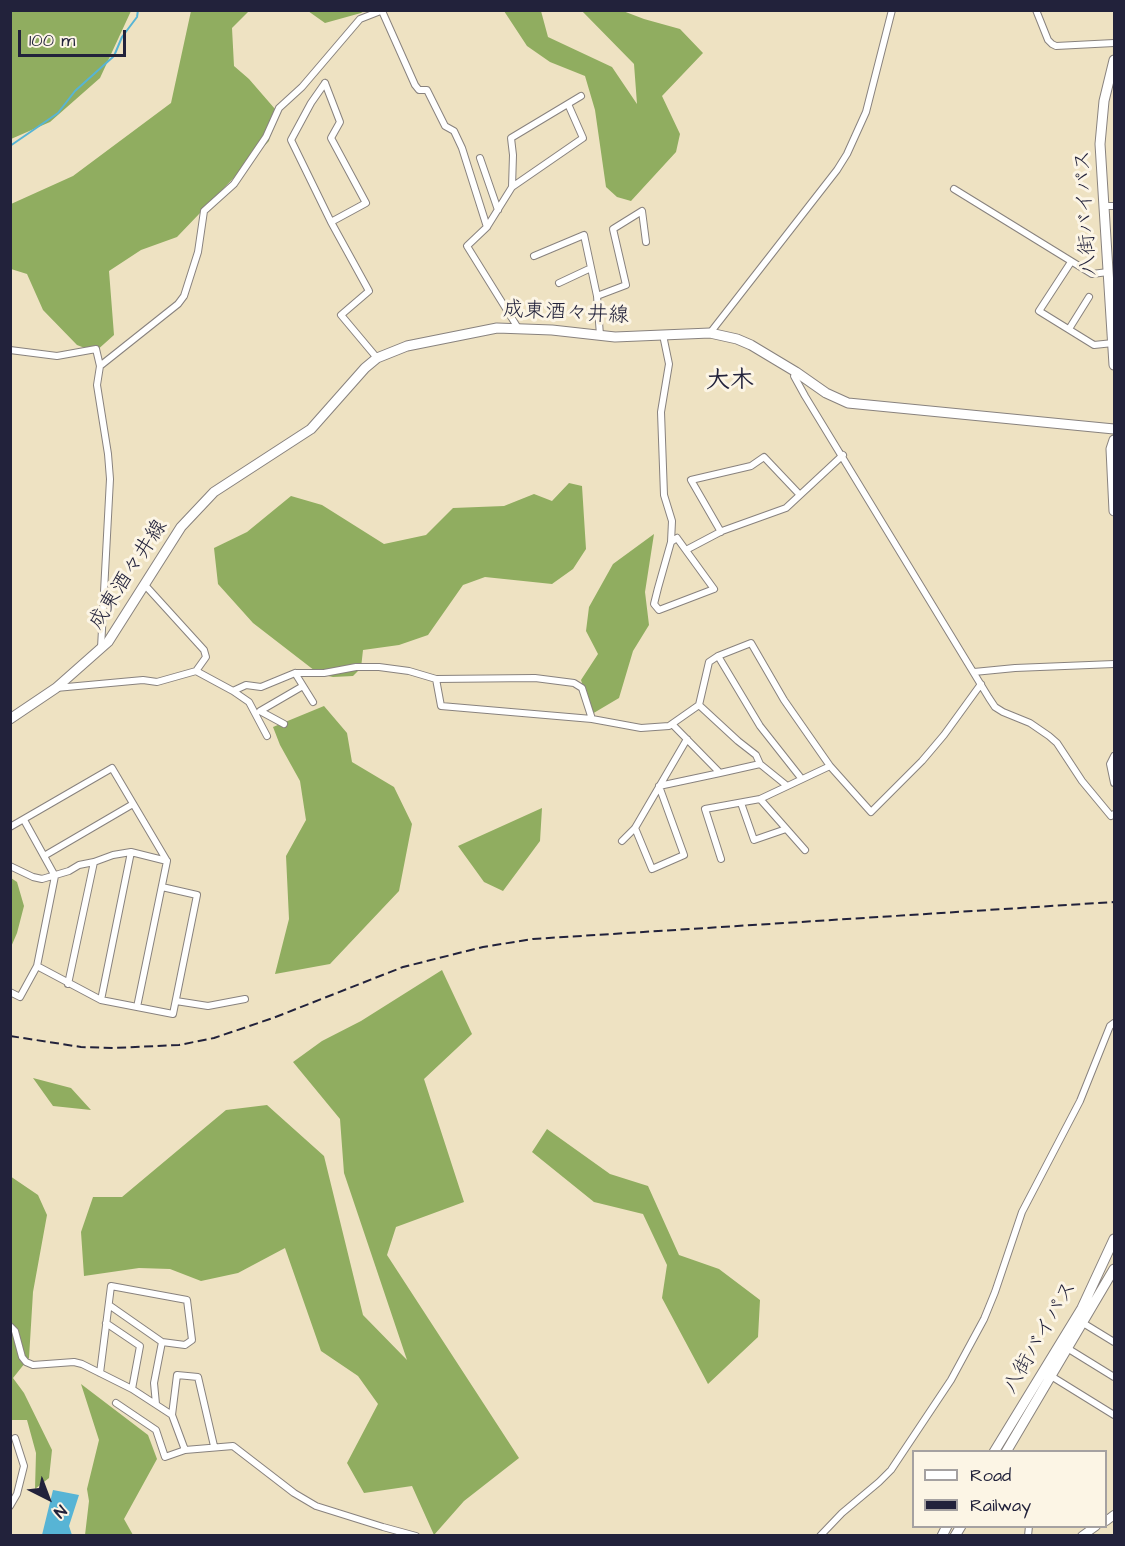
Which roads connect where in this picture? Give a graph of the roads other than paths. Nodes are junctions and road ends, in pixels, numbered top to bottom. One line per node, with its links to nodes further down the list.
1 (892, 10): 26 (street)
2 (1036, 10): 4 (street)
3 (382, 11): 15 (street); 33 (street)
4 (1114, 43)
5 (1114, 60): 11 (main road, 八街バイパス)
6 (581, 96): 7 (street)
7 (568, 104): 9 (street); 9 (street)
8 (480, 158): 13 (street)
9 (512, 188): 13 (street)
10 (954, 189): 18 (street)
11 (1103, 206): 12 (street); 20 (main road, 八街バイパス)
12 (1114, 206)
13 (498, 210): 15 (street)
14 (331, 222): 14 (street); 31 (street)
15 (488, 227): 24 (street)
16 (646, 242): 22 (street)
17 (534, 256): 19 (street)
18 (1071, 262): 20 (street); 25 (street)
19 (591, 268): 21 (street); 22 (street)
20 (1108, 272): 29 (main road, 八街バイパス)
21 (559, 283)
22 (597, 296): 27 (street)
23 (1089, 297): 25 (street)
24 (518, 328): 27 (main road, 成東酒々井線); 31 (main road, 成東酒々井線)
25 (1069, 329): 29 (street)
26 (710, 333): 28 (main road, 成東酒々井線); 34 (main road, 成東酒々井線)
27 (600, 335): 28 (main road, 成東酒々井線)
28 (663, 335): 41 (street)
29 (1113, 343): 32 (main road, 八街バイパス)
30 (10, 350): 33 (street)
31 (377, 358): 43 (main road, 成東酒々井線)
32 (1114, 365)
33 (100, 366): 44 (street)
34 (796, 372): 35 (main road, 成東酒々井線); 37 (street)
35 (1114, 429)
36 (1114, 440): 39 (main road)
37 (843, 455): 38 (street); 48 (street)
38 (800, 495): 40 (street); 40 (street)
39 (1114, 511)
40 (721, 532): 42 (street)
41 (671, 542): 42 (street); 42 (street)
42 (686, 550)
43 (144, 584): 44 (main road, 成東酒々井線); 47 (street)
44 (101, 648): 53 (main road, 成東酒々井線)
45 (718, 656): 56 (street); 65 (street); 67 (street)
46 (1114, 664): 48 (street)
47 (196, 671): 53 (street); 54 (street)
48 (974, 672): 51 (street)
49 (295, 673): 50 (street); 52 (street); 54 (street)
50 (436, 680): 58 (street); 58 (street)
51 (981, 684): 65 (street); 74 (street)
52 (303, 686): 55 (street); 59 (street)
53 (56, 688): 57 (main road, 成東酒々井線)
54 (233, 691): 61 (street)
55 (313, 702)
56 (699, 705): 60 (street); 64 (street)
57 (10, 719)
58 (592, 720): 60 (street)
59 (284, 724)
60 (672, 724): 62 (street)
61 (267, 736)
62 (687, 739): 66 (street); 69 (street)
63 (1114, 756): 68 (street)
64 (760, 764): 66 (street); 70 (street)
65 (830, 766): 67 (street)
66 (720, 773): 69 (street)
67 (801, 778): 70 (street)
68 (1114, 783)
69 (659, 786): 77 (street); 77 (street)
70 (786, 786): 71 (street)
71 (760, 799): 72 (street); 78 (street)
72 (741, 803): 78 (street); 83 (street)
73 (133, 804): 75 (street); 82 (street); 84 (street)
74 (1114, 814)
75 (24, 820): 76 (street); 82 (street)
76 (10, 827)
77 (635, 828): 79 (street)
78 (786, 829): 80 (street)
79 (622, 841)
80 (805, 850)
81 (131, 852): 84 (street); 85 (street); 93 (street)
82 (44, 856): 87 (street)
83 (721, 859)
84 (167, 861): 88 (street)
85 (94, 862): 87 (street); 90 (street)
86 (10, 866): 87 (street)
87 (55, 876): 89 (street)
88 (162, 887): 94 (street); 95 (street)
89 (37, 966): 90 (street); 91 (street)
90 (68, 984): 93 (street)
91 (10, 992)
92 (245, 999): 94 (street)
93 (101, 1000): 95 (street)
94 (176, 1001): 95 (street)
95 (137, 1007)
96 (1114, 1023): 121 (street)
97 (1114, 1239): 117 (main road, 八街バイパス)
98 (1114, 1269): 101 (main road, 八街バイパス)
99 (108, 1305): 100 (street); 103 (street); 103 (street)
100 (106, 1323): 106 (street); 109 (street)
101 (1083, 1323): 104 (street); 105 (main road, 八街バイパス)
102 (10, 1326): 106 (street)
103 (162, 1342): 111 (street)
104 (1114, 1342)
105 (1067, 1348): 107 (main road, 八街バイパス); 108 (street)
106 (100, 1373): 109 (street)
107 (1051, 1376): 113 (street); 118 (main road, 八街バイパス)
108 (1114, 1377)
109 (132, 1389): 111 (street)
110 (116, 1403): 116 (street)
111 (156, 1404): 112 (street)
112 (172, 1415): 115 (street); 116 (street)
113 (1114, 1415)
114 (15, 1438): 119 (street)
115 (214, 1446): 116 (street); 120 (street)
116 (185, 1450)
117 (995, 1450)
118 (1007, 1450)
119 (10, 1506)
120 (416, 1536)
121 (820, 1536)

